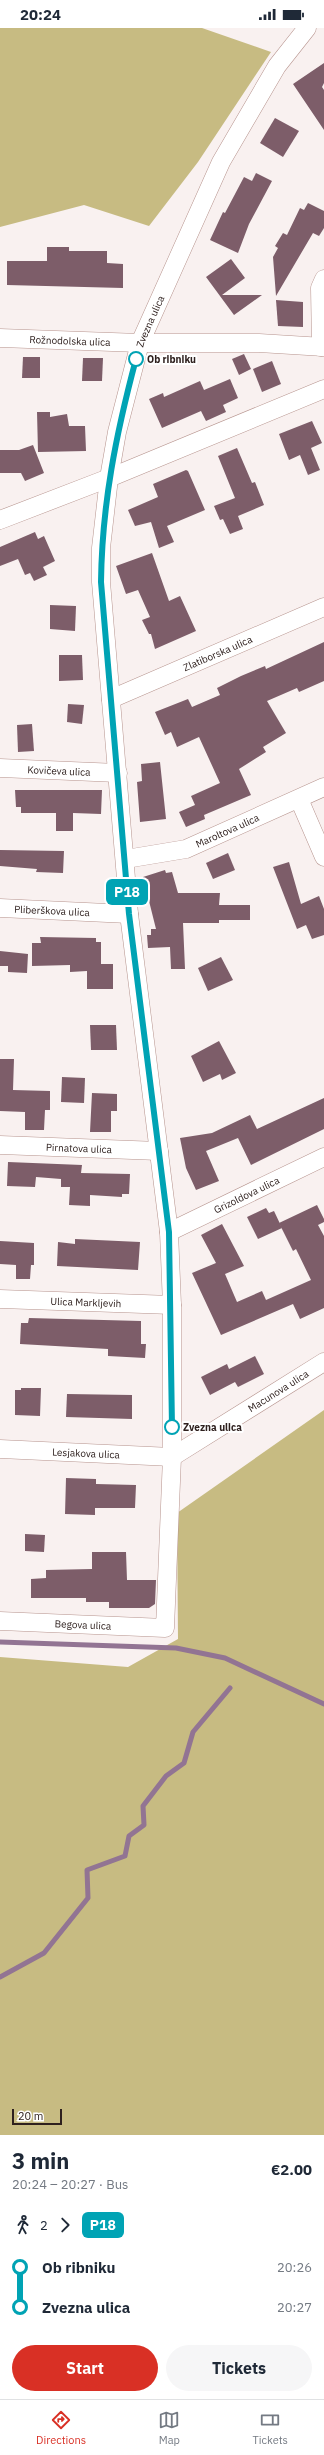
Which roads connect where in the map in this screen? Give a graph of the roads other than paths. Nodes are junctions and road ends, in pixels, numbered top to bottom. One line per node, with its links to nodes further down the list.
1 (307, 28): 4 (street, Zvezna ulica)
2 (324, 279): 5 (street)
3 (0, 338): 4 (street, Rožnodolska ulica)
4 (140, 343): 5 (street); 7 (street, Zvezna ulica)
5 (322, 347)
6 (324, 389): 7 (street)
7 (109, 478): 8 (street); 10 (street, Zvezna ulica)
8 (0, 520)
9 (324, 607): 10 (street, Zlatiborska ulica)
10 (111, 699): 12 (street, Zvezna ulica)
11 (0, 768): 12 (street, Kovičeva ulica)
12 (118, 773): 16 (street, Zvezna ulica)
13 (324, 786): 14 (street, Maroltova ulica)
14 (299, 799): 15 (street); 16 (street, Maroltova ulica)
15 (324, 857)
16 (126, 859): 18 (street, Zvezna ulica)
17 (0, 908): 18 (street, Pliberškova ulica)
18 (129, 914): 20 (street, Zvezna ulica)
19 (0, 1145): 20 (street, Pirnatova ulica)
20 (159, 1151): 22 (street, Zvezna ulica)
21 (324, 1157): 22 (street, Grizoldova ulica)
22 (169, 1232): 24 (street, Zvezna ulica)
23 (0, 1299): 24 (street, Ulica Markljevih)
24 (172, 1306): 27 (street, Zvezna ulica)
25 (324, 1362): 27 (street, Macunova ulica)
26 (0, 1449): 27 (street, Lesjakova ulica)
27 (172, 1457): 29 (street, Zvezna ulica)
28 (0, 1621): 29 (street, Begova ulica)
29 (165, 1628)

